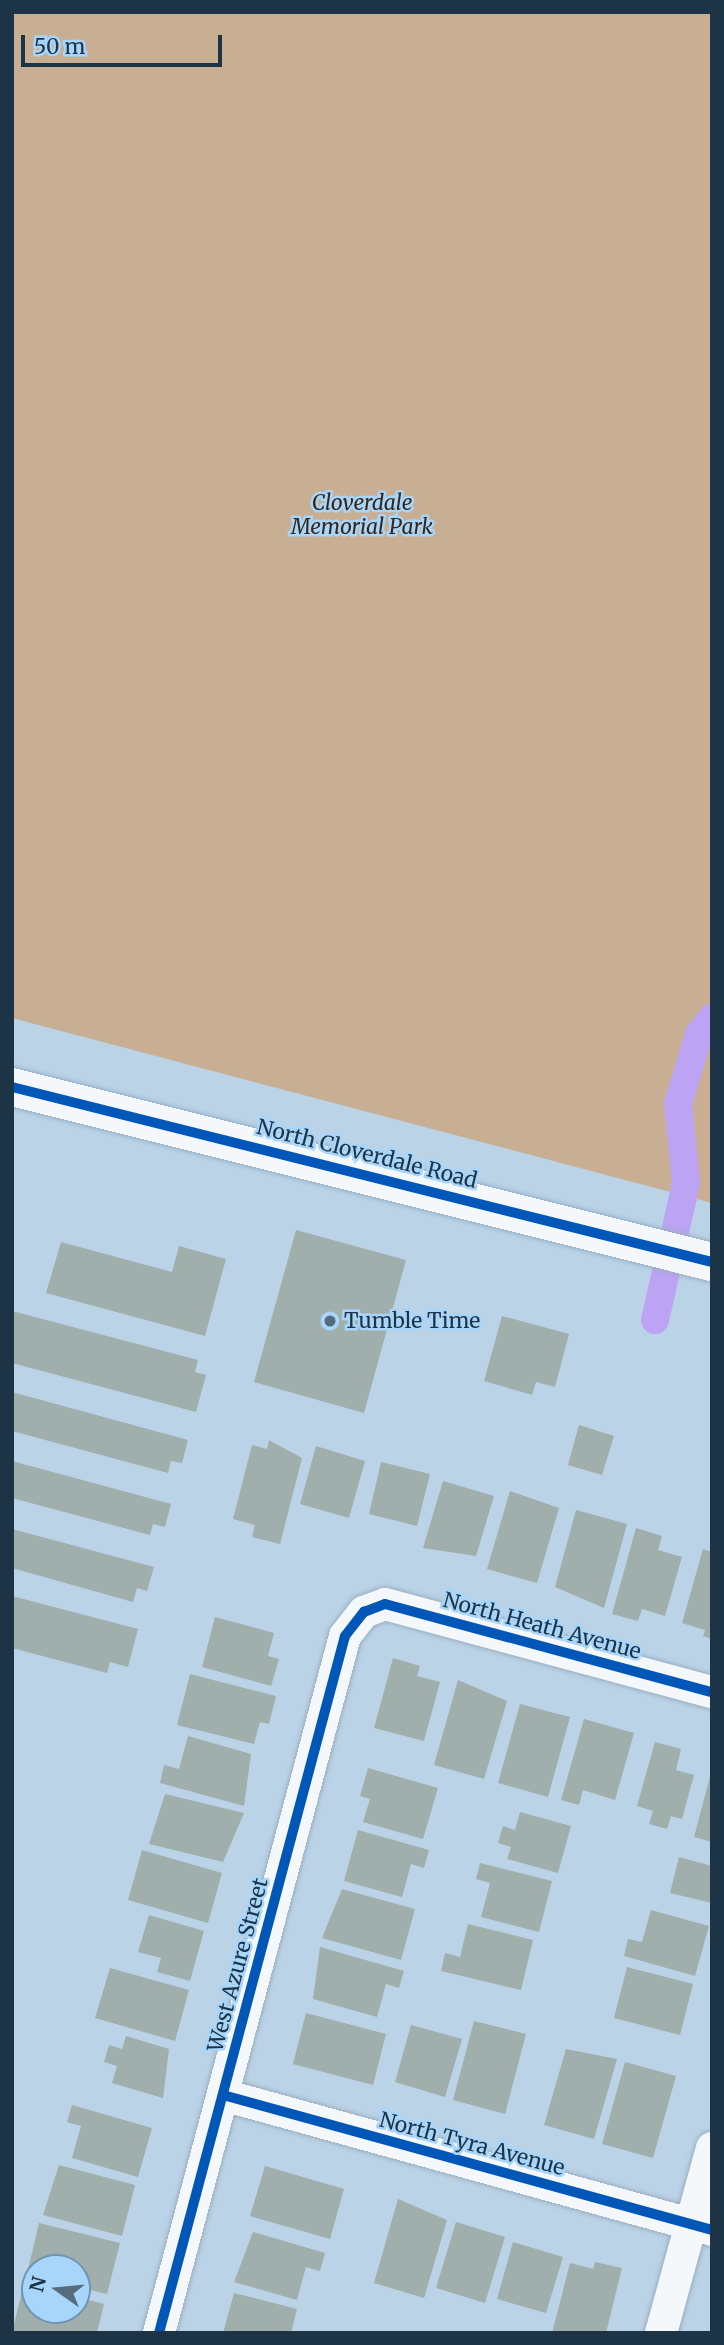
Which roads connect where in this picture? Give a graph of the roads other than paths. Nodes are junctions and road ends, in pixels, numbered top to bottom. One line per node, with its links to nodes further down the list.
1 (12, 1087): 2 (main road, North Cloverdale Road)
2 (712, 1262)
3 (364, 1612): 4 (street, North Heath Avenue); 5 (street, West Azure Street)
4 (712, 1692)
5 (223, 2095): 7 (street, North Tyra Avenue); 8 (street, West Azure Street)
6 (712, 2148): 7 (street)
7 (701, 2227): 9 (street)
8 (159, 2333)
9 (661, 2333)

